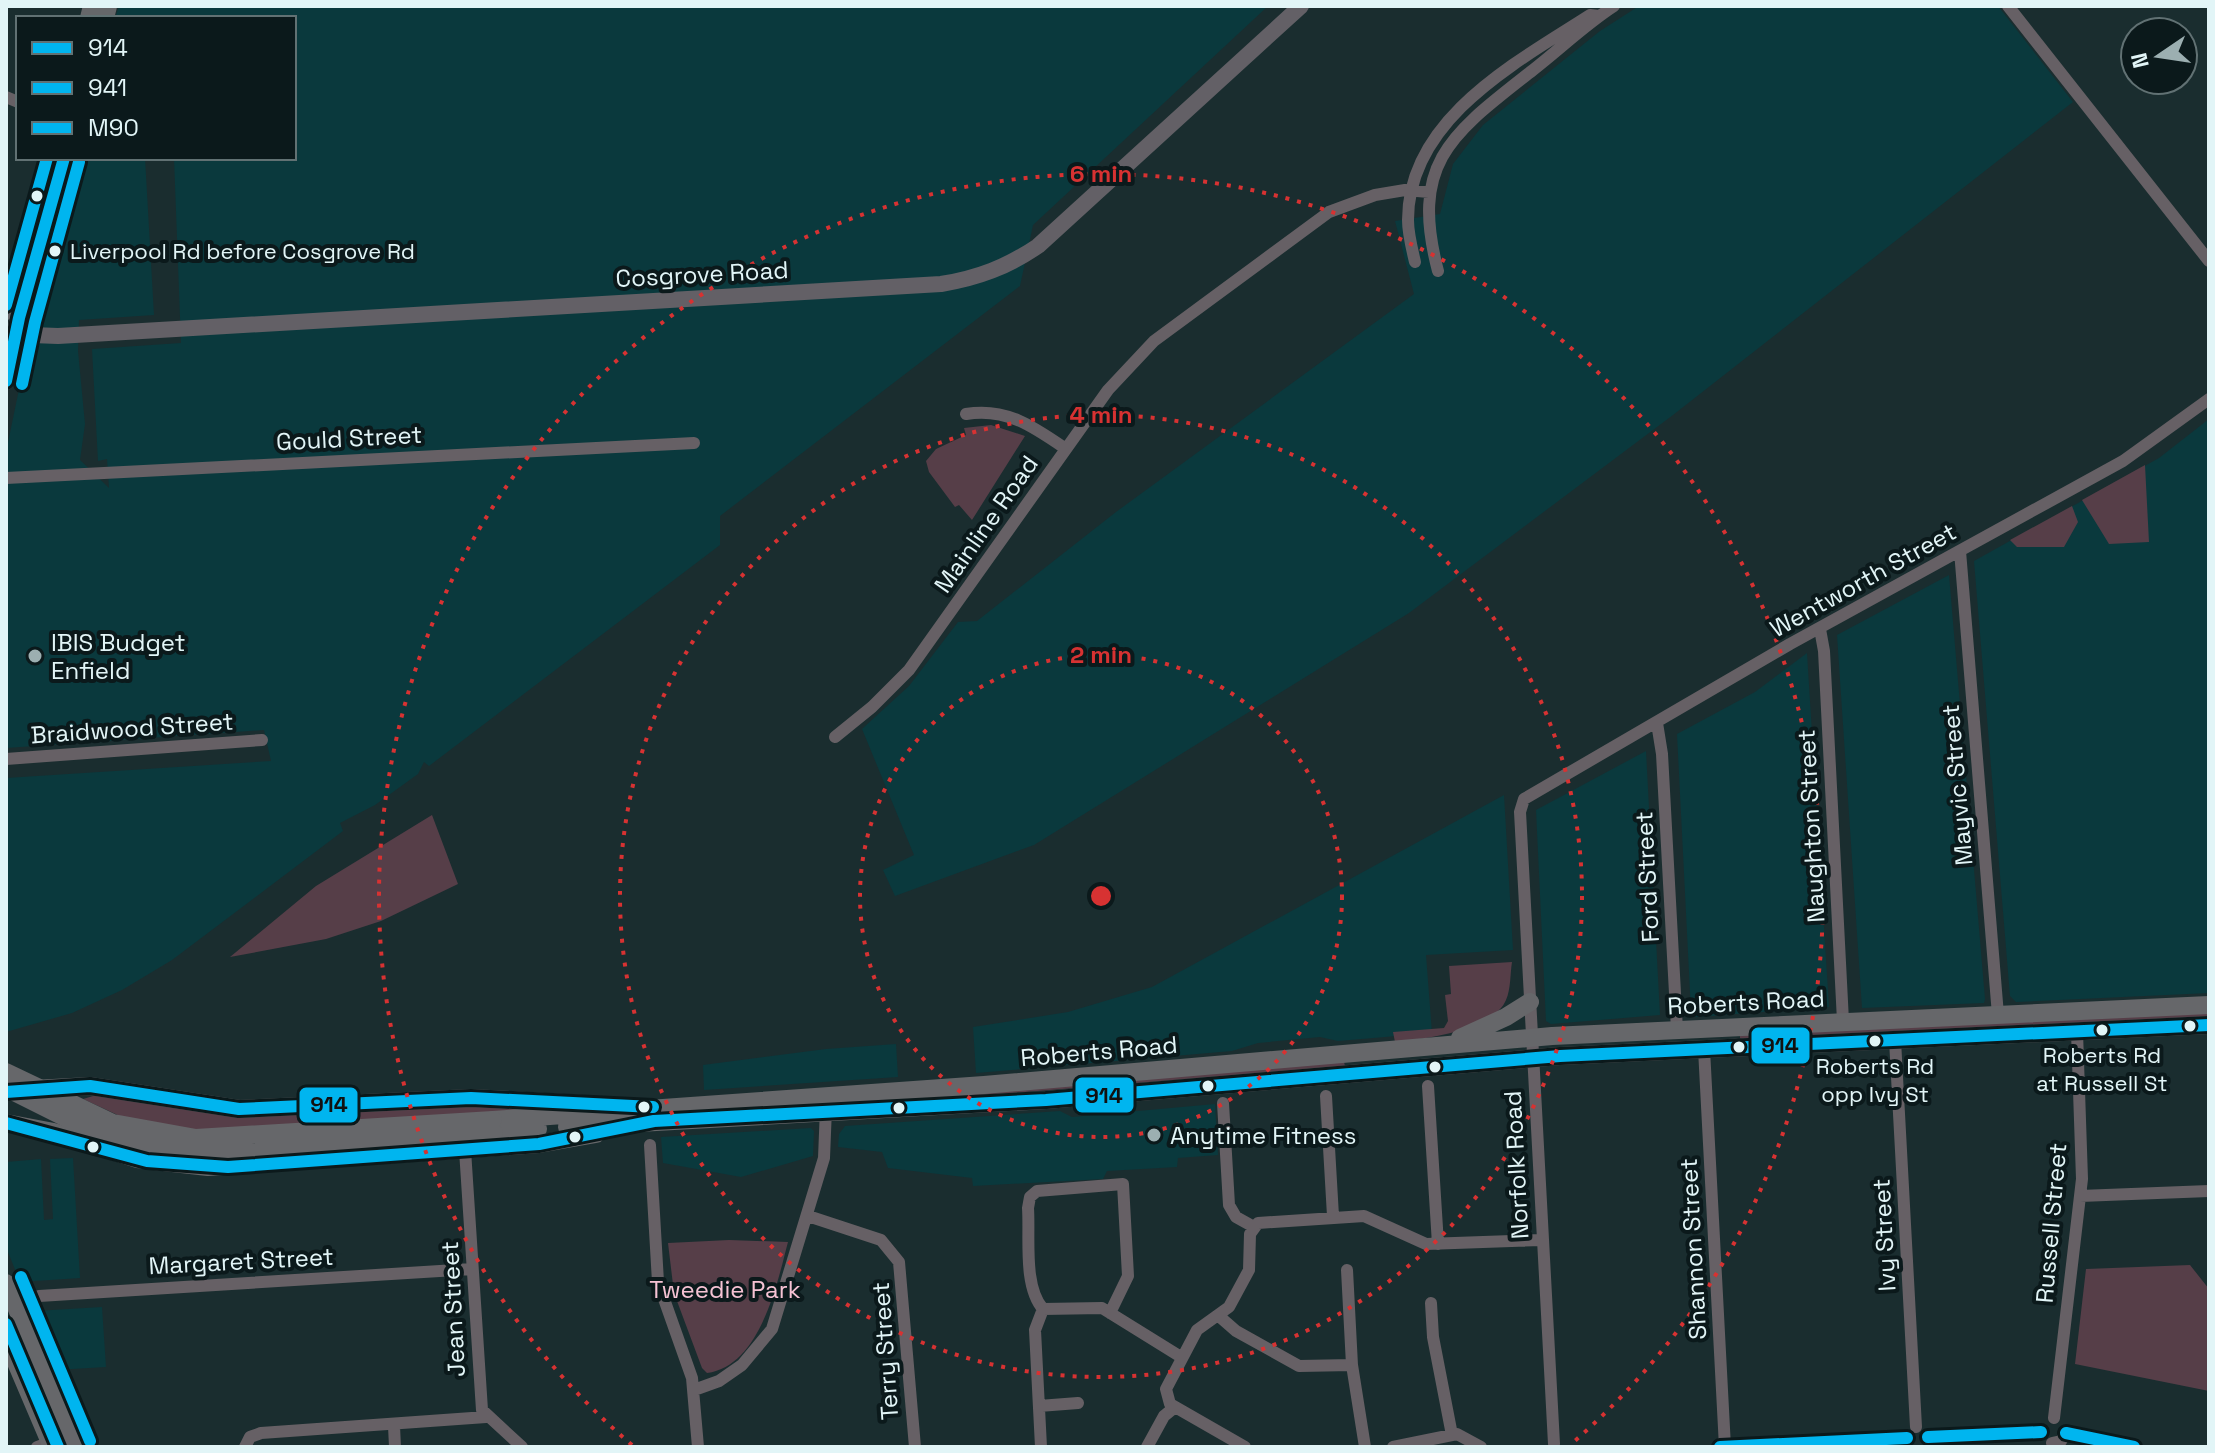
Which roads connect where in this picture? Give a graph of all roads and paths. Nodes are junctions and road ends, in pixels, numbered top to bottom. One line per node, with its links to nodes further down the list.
1 (1301, 6): 13 (main road, Cosgrove Road)
2 (1614, 6): 4 (street)
3 (2008, 6): 9 (street)
4 (1599, 16): 7 (street); 8 (street)
5 (48, 160): 12 (highway)
6 (63, 160): 13 (highway)
7 (1413, 190): 8 (street, Mainline Road); 10 (street); 18 (street, Mainline Road)
8 (1429, 192): 11 (street)
9 (2209, 261)
10 (1415, 262)
11 (1438, 271)
12 (6, 311)
13 (11, 335): 14 (highway)
14 (6, 381)
15 (2209, 399): 20 (street, Wentworth Street)
16 (966, 414): 18 (street)
17 (694, 443): 19 (street, Gould Street)
18 (1066, 449): 23 (street, Mainline Road)
19 (6, 478)
20 (1960, 551): 21 (street, Wentworth Street); 29 (street, Mayvic Street)
21 (1820, 629): 22 (street, Wentworth Street); 30 (street, Naughton Street)
22 (1657, 723): 26 (street, Wentworth Street); 32 (street, Ford Street)
23 (835, 737)
24 (262, 740): 25 (street, Braidwood Street)
25 (6, 759)
26 (1532, 792): 27 (street, Norfolk Road)
27 (1530, 1002): 34 (street, Norfolk Road); 36 (highway)
28 (2209, 1005): 29 (highway, Roberts Road)
29 (1998, 1015): 30 (highway, Roberts Road)
30 (1843, 1021): 32 (highway, Roberts Road)
31 (2209, 1025): 33 (highway, Roberts Road)
32 (1677, 1030): 34 (highway, Roberts Road)
33 (2077, 1032): 35 (highway, Roberts Road); 53 (street, Russell Street)
34 (1532, 1037): 36 (highway, Roberts Road); 38 (street, Norfolk Road)
35 (1895, 1040): 37 (highway, Roberts Road); 77 (street, Ivy Street)
36 (1446, 1044): 45 (highway, Roberts Road)
37 (1704, 1049): 38 (highway, Roberts Road); 99 (street, Shannon Street)
38 (1533, 1058): 45 (highway, Roberts Road); 57 (street, Norfolk Road)
39 (6, 1072): 48 (highway, Roberts Road, bridge)
40 (1428, 1086): 58 (street)
41 (112, 1088): 42 (highway); 46 (highway); 49 (highway)
42 (6, 1090): 48 (highway, Roberts Road, bridge)
43 (1326, 1096): 55 (street)
44 (1223, 1103): 56 (street)
45 (826, 1105): 46 (highway, Roberts Road); 54 (street)
46 (647, 1114): 48 (highway, Roberts Road); 51 (highway)
47 (6, 1123): 49 (highway)
48 (493, 1126)
49 (73, 1138): 51 (highway)
50 (650, 1145): 70 (street)
51 (465, 1150): 59 (street, Jean Street)
52 (2209, 1191): 53 (street)
53 (2080, 1196): 75 (street, Russell Street)
54 (808, 1216): 70 (street); 92 (street, Terry Street)
55 (1333, 1216): 56 (street); 58 (street)
56 (1254, 1227): 66 (street)
57 (1542, 1240): 58 (street); 87 (street, Norfolk Road)
58 (1438, 1244)
59 (472, 1269): 62 (street, Margaret Street); 74 (street, Jean Street)
60 (1347, 1270): 69 (street)
61 (6, 1283): 62 (highway)
62 (14, 1302): 81 (highway)
63 (1431, 1303): 80 (street)
64 (1043, 1309): 65 (street); 65 (street); 72 (street)
65 (1110, 1313): 68 (street)
66 (1220, 1317): 68 (street); 69 (street)
67 (6, 1339): 85 (highway)
68 (1181, 1357): 73 (street)
69 (1352, 1365): 96 (street)
70 (694, 1390): 91 (street)
71 (1078, 1403): 72 (street)
72 (1039, 1406): 93 (street)
73 (1175, 1407): 94 (street); 95 (street)
74 (486, 1417): 76 (street); 90 (street)
75 (2054, 1418): 78 (street); 79 (street)
76 (394, 1426): 88 (street); 89 (street)
77 (1916, 1427): 82 (street); 83 (street)
78 (2041, 1432): 83 (street); 86 (street)
79 (2066, 1433): 86 (street); 100 (street)
80 (1452, 1435): 97 (street); 98 (street)
81 (72, 1441): 85 (street)
82 (1910, 1442): 84 (street)
83 (1925, 1442)
84 (1825, 1444): 99 (street)
85 (46, 1445)
86 (2052, 1445)
87 (1554, 1446)
88 (245, 1447)
89 (395, 1447)
90 (522, 1447)
91 (698, 1447)
92 (915, 1447)
93 (1041, 1447)
94 (1147, 1447)
95 (1245, 1447)
96 (1365, 1447)
97 (1393, 1447)
98 (1481, 1447)
99 (1723, 1447)
100 (2134, 1447)

